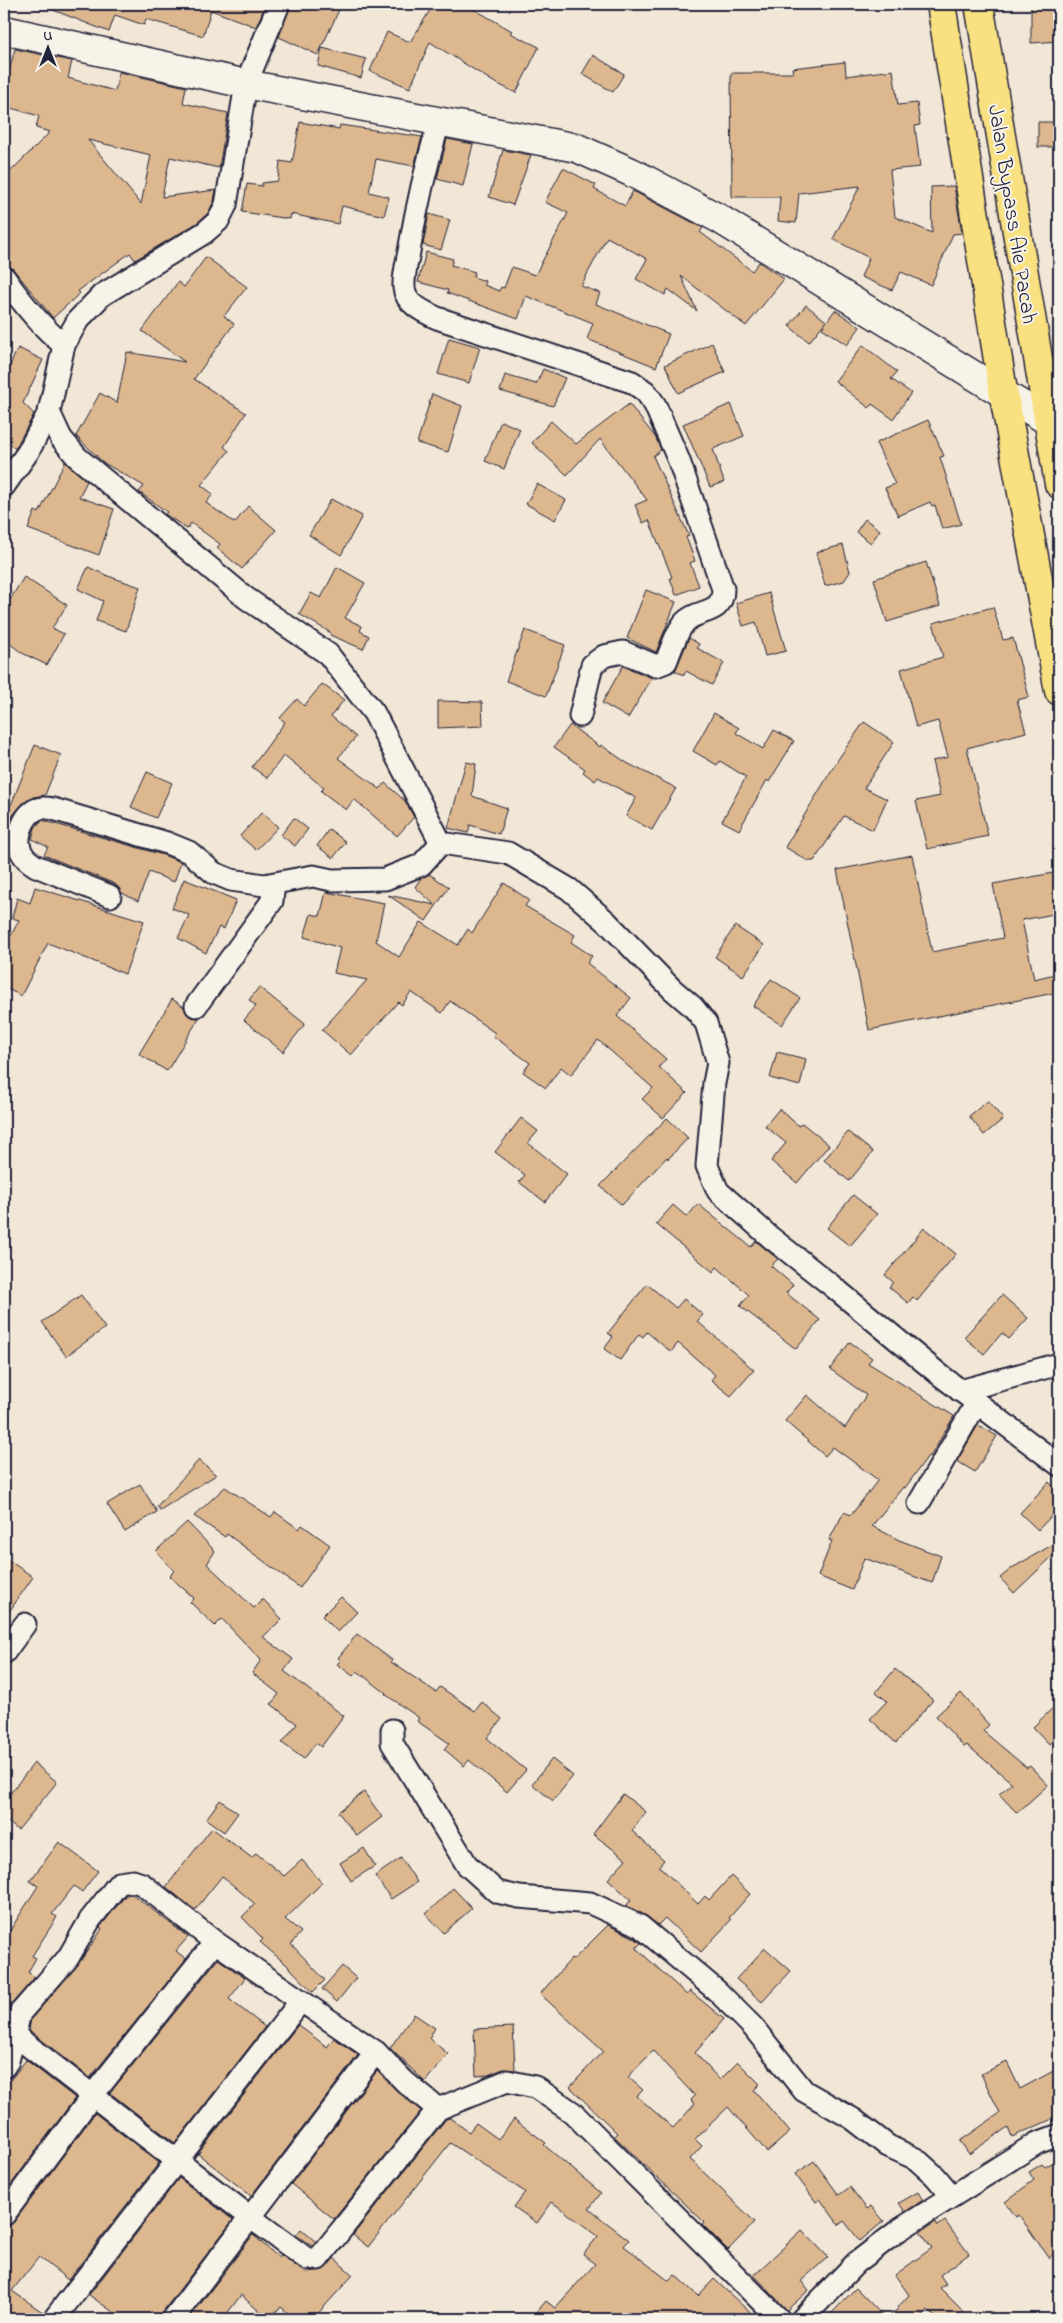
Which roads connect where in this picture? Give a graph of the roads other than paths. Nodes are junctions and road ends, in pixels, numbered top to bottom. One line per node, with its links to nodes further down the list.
1 (279, 4): 5 (street)
2 (941, 4): 9 (highway)
3 (979, 4): 11 (highway, Jalan Bypass Aie Pacah)
4 (4, 30): 5 (main road)
5 (246, 84): 6 (main road); 8 (street)
6 (439, 122): 9 (main road); 15 (street)
7 (4, 277): 8 (street)
8 (64, 346): 10 (street)
9 (1003, 392): 11 (main road); 14 (highway)
10 (49, 412): 13 (street); 16 (street)
11 (1048, 421): 12 (highway, Jalan Bypass Aie Pacah)
12 (1059, 484)
13 (4, 486)
14 (1059, 691)
15 (580, 716)
16 (441, 843): 17 (street); 21 (street)
17 (274, 884): 18 (street); 19 (street)
18 (110, 896)
19 (196, 1006)
20 (1059, 1364): 21 (street)
21 (968, 1397): 22 (street); 23 (street)
22 (1059, 1465)
23 (919, 1503)
24 (25, 1624): 25 (street)
25 (4, 1653)
26 (392, 1730): 36 (street)
27 (215, 1942): 28 (street); 29 (street); 32 (street)
28 (300, 2002): 30 (street); 35 (street)
29 (13, 2034): 31 (street); 32 (street)
30 (376, 2052): 33 (street); 38 (street)
31 (4, 2067)
32 (92, 2096): 35 (street); 37 (street)
33 (438, 2109): 38 (street); 41 (street)
34 (1059, 2135): 36 (street)
35 (177, 2161): 38 (street); 39 (street)
36 (952, 2196): 42 (street)
37 (4, 2215)
38 (250, 2217): 40 (street)
39 (54, 2319)
40 (173, 2319)
41 (779, 2319)
42 (802, 2319)

